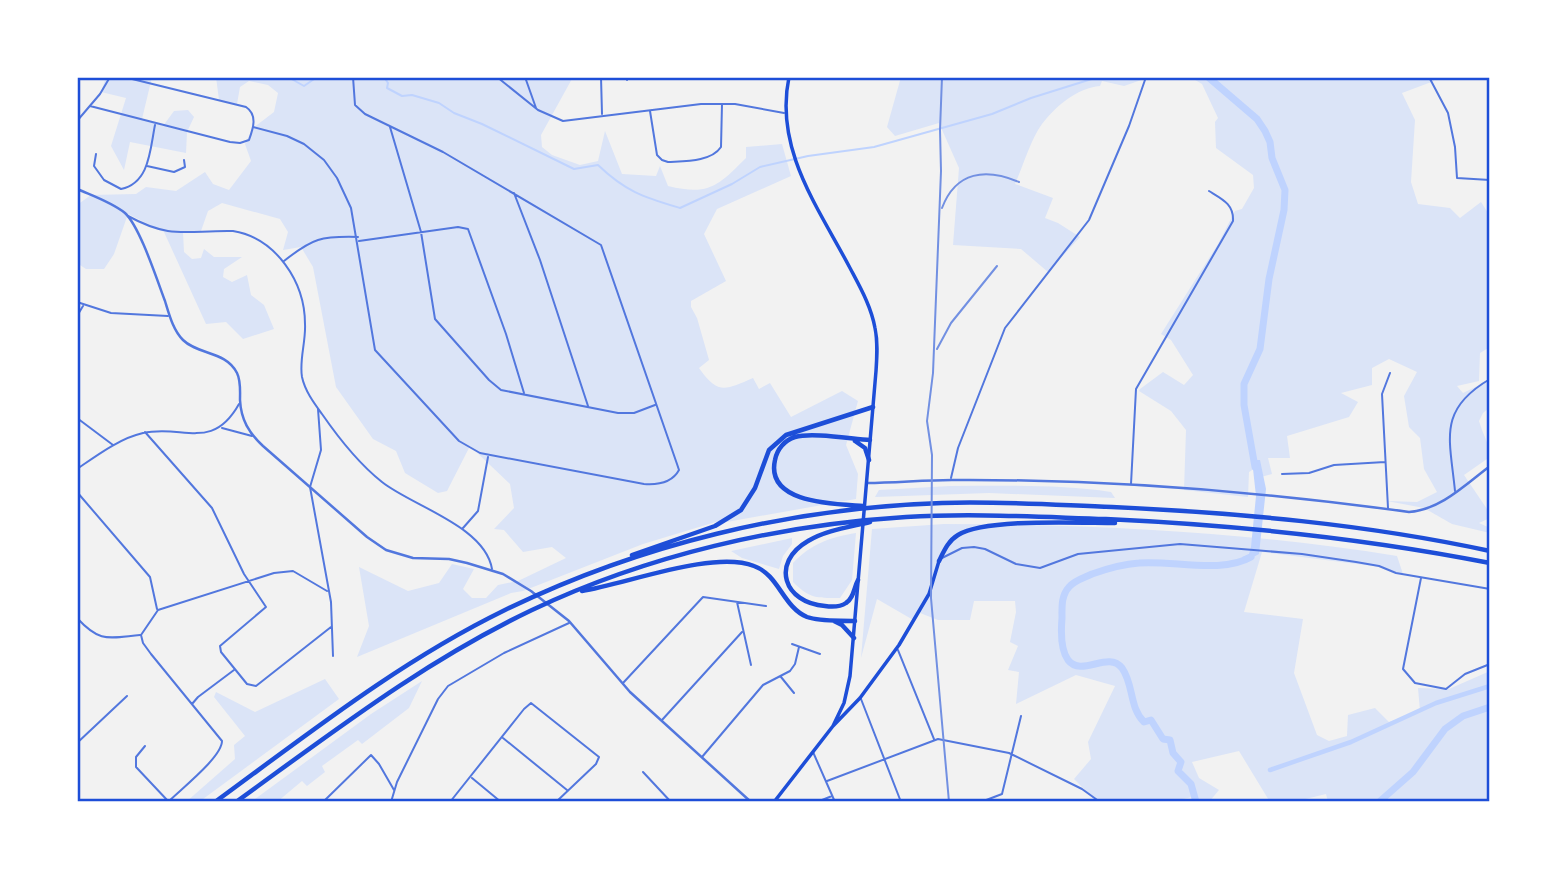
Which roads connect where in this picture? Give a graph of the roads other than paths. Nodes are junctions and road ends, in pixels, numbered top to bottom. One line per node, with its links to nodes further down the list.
1 (110, 77): 11 (street)
2 (124, 77): 19 (street)
3 (353, 77): 18 (street)
4 (497, 77): 12 (street)
5 (525, 77): 12 (street)
6 (601, 77): 15 (street)
7 (789, 77): 14 (main road)
8 (1146, 77): 57 (street)
9 (1429, 77): 23 (street)
10 (722, 104): 13 (street); 13 (street); 14 (street)
11 (90, 106): 16 (street); 17 (street)
12 (537, 109): 15 (street)
13 (650, 110): 15 (street)
14 (786, 113): 42 (main road)
15 (602, 116)
16 (77, 121)
17 (156, 124): 19 (street); 22 (street)
18 (390, 126): 26 (street); 28 (street)
19 (253, 127): 29 (street)
20 (96, 154): 22 (street)
21 (184, 160): 22 (street)
22 (146, 166)
23 (1490, 180)
24 (77, 189): 27 (street)
25 (1209, 191): 59 (street)
26 (514, 193): 40 (street); 41 (street)
27 (127, 215): 31 (street); 34 (street)
28 (421, 232): 30 (street); 38 (street); 38 (street)
29 (358, 237): 30 (street); 31 (street)
30 (358, 241): 51 (street)
31 (283, 261): 43 (street)
32 (77, 302): 33 (street)
33 (83, 305): 34 (street); 35 (street)
34 (169, 316): 39 (street)
35 (77, 317)
36 (1390, 373): 53 (street)
37 (1490, 379): 62 (street)
38 (524, 394): 41 (street)
39 (240, 402): 45 (street); 47 (street)
40 (656, 404): 41 (street); 51 (street)
41 (588, 407)
42 (873, 407): 49 (main road); 70 (highway)
43 (318, 408): 60 (street); 67 (street)
44 (77, 418): 50 (street)
45 (221, 427): 46 (street); 47 (street)
46 (145, 432): 50 (street); 74 (street)
47 (252, 436): 60 (street)
48 (848, 439): 49 (highway); 52 (highway); 63 (highway)
49 (870, 440): 52 (main road)
50 (114, 446): 55 (street)
51 (488, 454): 67 (street)
52 (869, 460): 58 (main road)
53 (1385, 462): 56 (street); 64 (street)
54 (1490, 467): 62 (street)
55 (77, 470)
56 (1282, 474)
57 (951, 480): 58 (street); 59 (street)
58 (867, 483): 75 (main road)
59 (1130, 485): 64 (street)
60 (310, 487): 72 (street); 77 (street)
61 (77, 492): 81 (street)
62 (1455, 492): 64 (street)
63 (843, 507): 68 (highway); 70 (highway)
64 (1388, 509)
65 (892, 518): 66 (highway); 75 (highway); 78 (highway)
66 (1159, 522): 69 (highway); 71 (highway)
67 (462, 529): 72 (street)
68 (1490, 551)
69 (939, 561): 73 (street); 92 (main road)
70 (615, 563): 122 (highway)
71 (1490, 563)
72 (492, 570): 85 (street)
73 (1422, 577): 76 (street); 95 (street)
74 (248, 580): 77 (street); 81 (street); 97 (street)
75 (858, 580): 84 (main road)
76 (1490, 589)
77 (328, 591): 86 (street)
78 (570, 593): 83 (highway); 123 (highway)
79 (737, 601): 80 (street); 87 (street); 99 (street)
80 (766, 606)
81 (158, 610): 88 (street)
82 (77, 618): 88 (street)
83 (829, 620): 84 (highway); 89 (highway)
84 (855, 621): 89 (main road)
85 (570, 622): 99 (street); 119 (street)
86 (331, 627): 94 (street); 97 (street)
87 (743, 632): 96 (street); 105 (street)
88 (141, 635): 103 (street)
89 (854, 638): 106 (main road)
90 (792, 644): 91 (street)
91 (799, 647): 93 (street); 98 (street)
92 (897, 647): 102 (main road); 108 (street)
93 (820, 654)
94 (333, 656)
95 (1490, 664)
96 (751, 665)
97 (234, 669): 103 (street)
98 (781, 676): 100 (street); 113 (street)
99 (623, 684): 105 (street)
100 (794, 694)
101 (127, 696): 109 (street)
102 (860, 698): 106 (main road); 114 (street)
103 (192, 704): 121 (street)
104 (1021, 716): 112 (street)
105 (662, 721): 113 (street)
106 (832, 726): 111 (main road)
107 (502, 737): 116 (street); 118 (street); 118 (street)
108 (934, 740): 112 (street); 114 (street)
109 (77, 743)
110 (145, 746): 121 (street)
111 (813, 751): 117 (street); 131 (main road)
112 (1013, 755): 135 (street); 136 (street)
113 (702, 757): 130 (street)
114 (884, 759): 117 (street); 134 (street)
115 (643, 772): 129 (street)
116 (471, 777): 126 (street); 127 (street)
117 (827, 781): 120 (street)
118 (568, 790): 128 (street)
119 (394, 791): 124 (street); 125 (street)
120 (832, 796): 132 (street); 133 (street)
121 (168, 802)
122 (215, 802)
123 (236, 802)
124 (323, 802)
125 (391, 802)
126 (450, 802)
127 (501, 802)
128 (556, 802)
129 (671, 802)
130 (751, 802)
131 (775, 802)
132 (817, 802)
133 (835, 802)
134 (901, 802)
135 (981, 802)
136 (1100, 802)

